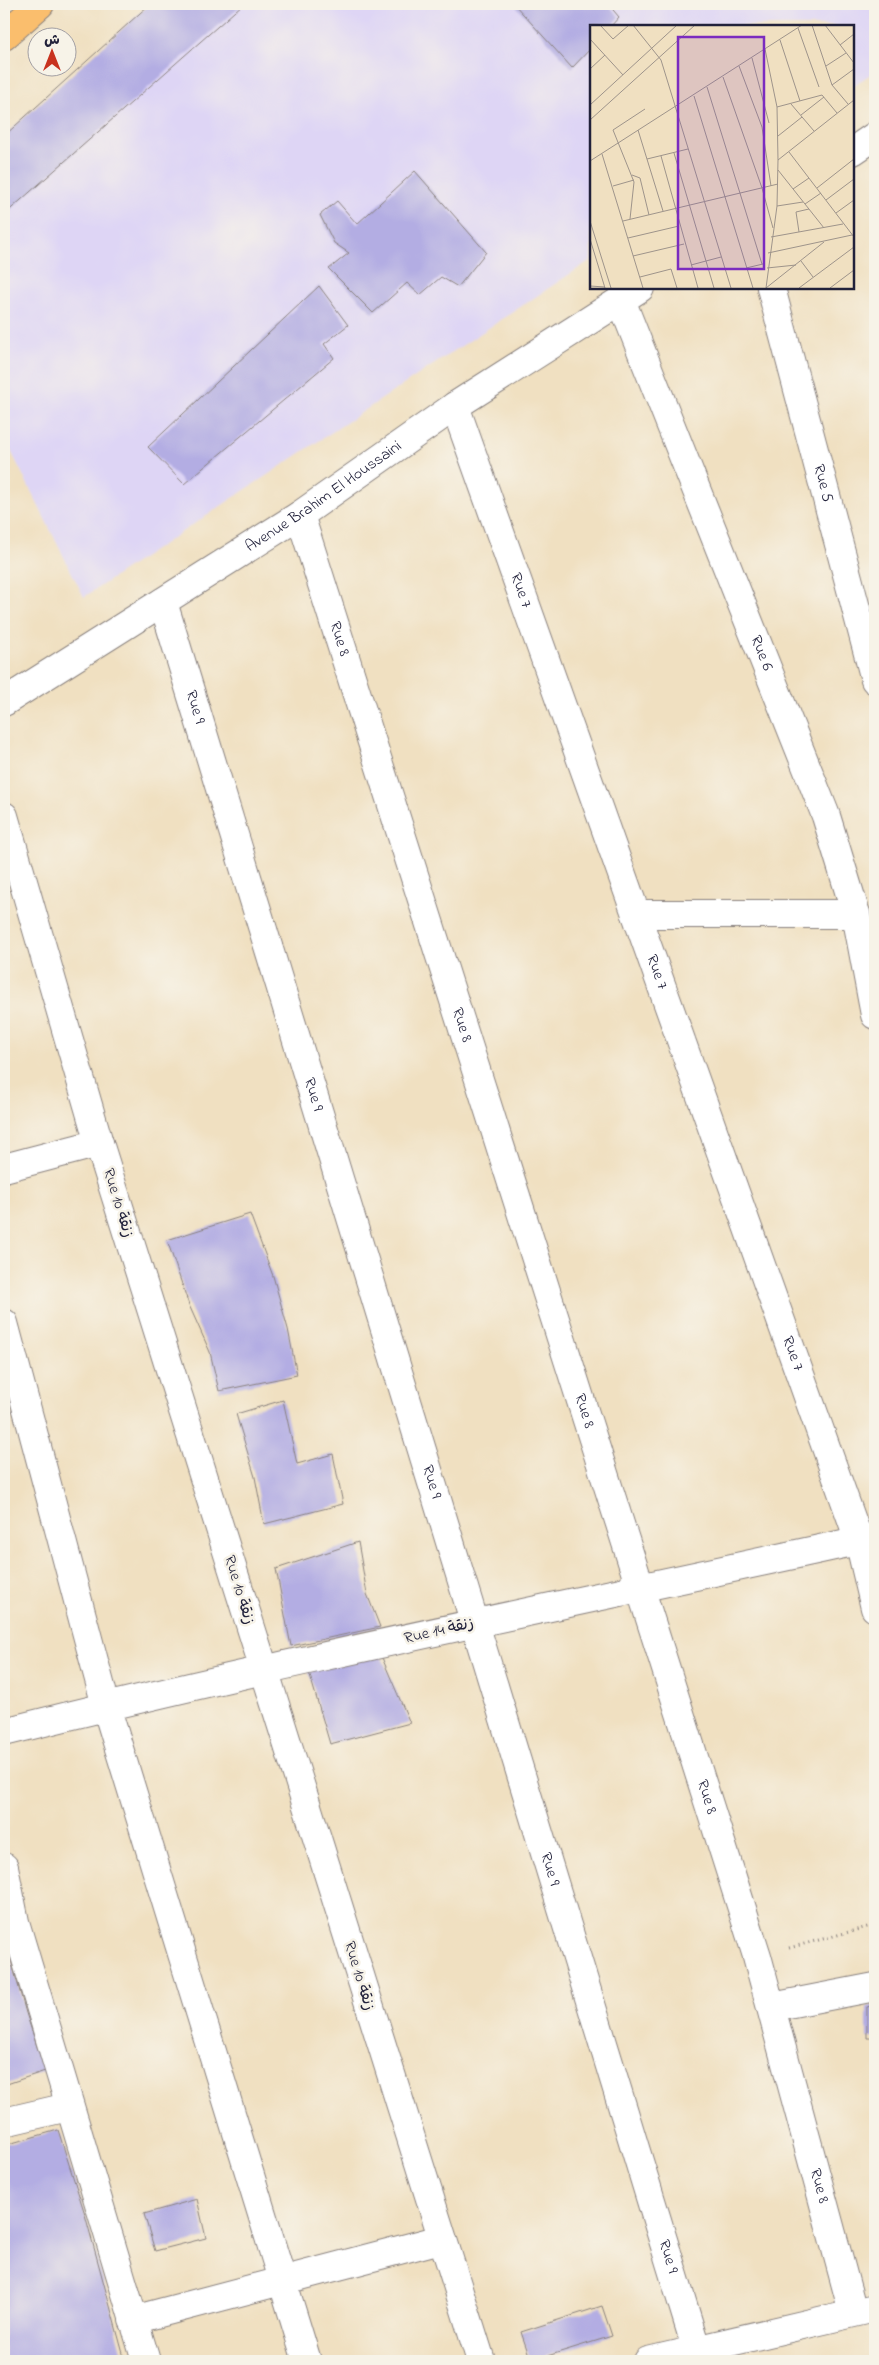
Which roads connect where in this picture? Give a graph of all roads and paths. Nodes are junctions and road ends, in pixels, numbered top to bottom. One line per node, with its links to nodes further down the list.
1 (40, 4): 2 (main road)
2 (4, 36)
3 (875, 136): 4 (street)
4 (854, 150)
5 (771, 289): 10 (street, Rue 5)
6 (631, 294): 7 (street, Avenue Brahim El Houssaini); 14 (street, Rue 6)
7 (455, 406): 8 (street, Avenue Brahim El Houssaini); 13 (street, Rue 7)
8 (300, 515): 9 (street, Avenue Brahim El Houssaini); 20 (street, Rue 8)
9 (163, 602): 11 (street, Avenue Brahim El Houssaini); 22 (street, Rue 9)
10 (875, 680)
11 (4, 702)
12 (4, 816): 16 (street, Rue 10 زنقة)
13 (636, 914): 14 (street); 19 (street, Rue 7)
14 (856, 914): 15 (street, Rue 6)
15 (875, 1014)
16 (99, 1143): 17 (street); 23 (street, Rue 10 زنقة)
17 (4, 1168)
18 (4, 1323): 24 (street)
19 (867, 1538): 20 (street, Rue 14 زنقة); 21 (street, Rue 7)
20 (642, 1587): 22 (street, Rue 14 زنقة); 29 (street, Rue 8)
21 (875, 1608)
22 (474, 1622): 23 (street, Rue 14 زنقة); 38 (street, Rue 9)
23 (264, 1671): 24 (street, Rue 14 زنقة); 34 (street, Rue 10 زنقة)
24 (106, 1706): 25 (street, Rue 14 زنقة); 35 (street)
25 (4, 1732)
26 (4, 1867): 27 (street)
27 (9, 1923): 32 (street)
28 (875, 1925): 29 (path)
29 (757, 1956): 31 (street, Rue 8)
30 (875, 1986): 31 (street)
31 (772, 2007): 36 (street, Rue 8)
32 (68, 2107): 33 (street); 37 (street)
33 (4, 2122)
34 (441, 2239): 35 (street); 41 (street, Rue 10 زنقة)
35 (281, 2282): 37 (street); 40 (street)
36 (864, 2310): 38 (street)
37 (133, 2320): 39 (street)
38 (698, 2355): 42 (street)
39 (146, 2361)
40 (307, 2361)
41 (481, 2361)
42 (648, 2361)

